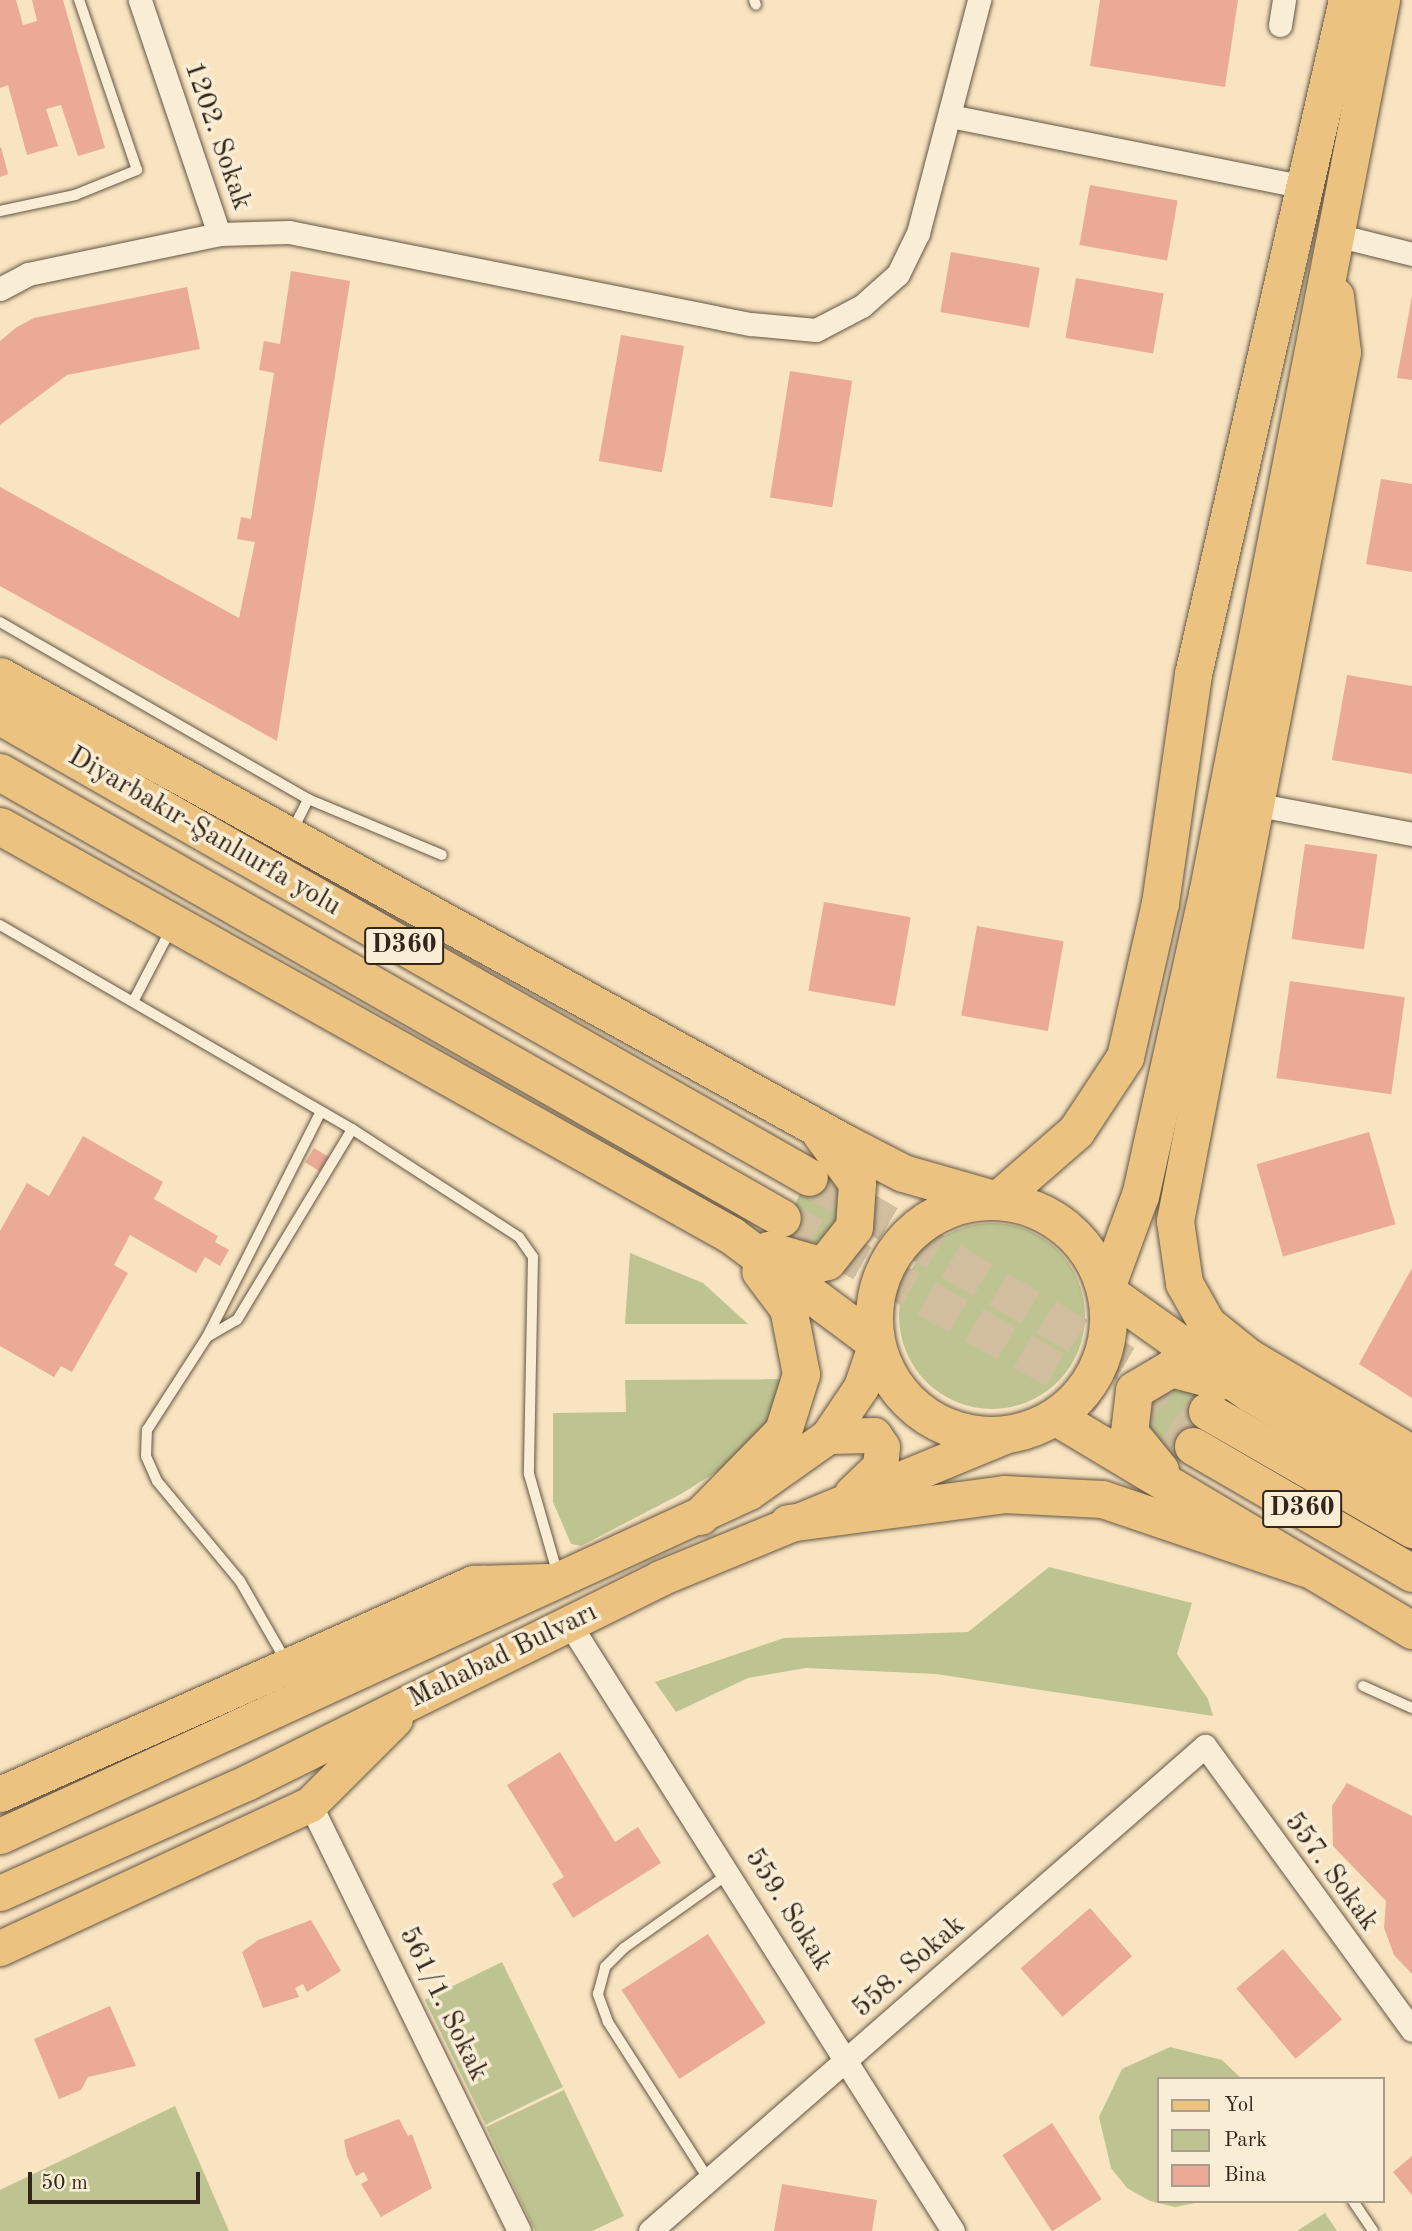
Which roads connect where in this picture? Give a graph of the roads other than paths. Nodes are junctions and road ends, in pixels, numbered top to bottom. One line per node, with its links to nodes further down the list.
1 (79, 0): 10 (lane)
2 (140, 0): 11 (street, 1202. Sokak)
3 (979, 0): 8 (street)
4 (1284, 0): 7 (street)
5 (1347, 0): 9 (highway)
6 (1381, 0): 12 (highway)
7 (1280, 25)
8 (950, 116): 9 (street); 11 (street)
9 (1305, 187): 33 (highway)
10 (0, 211)
11 (219, 234): 15 (street, 1202. Sokak)
12 (1336, 235): 13 (street); 14 (highway)
13 (1412, 254)
14 (1331, 272): 21 (highway); 36 (highway)
15 (0, 289)
16 (0, 622): 20 (lane)
17 (0, 676): 24 (highway)
18 (0, 716): 32 (highway, Diyarbakır-Şanlıurfa yolu / D360)
19 (0, 772): 34 (highway, Diyarbakır-Şanlıurfa yolu / D360)
20 (309, 799): 24 (lane); 25 (lane)
21 (1259, 805): 23 (street); 45 (highway)
22 (0, 826): 26 (highway)
23 (1412, 834)
24 (289, 838): 30 (highway)
25 (442, 855)
26 (174, 922): 28 (lane); 35 (highway)
27 (0, 925): 28 (lane)
28 (134, 1000): 29 (lane)
29 (319, 1115): 31 (lane); 37 (lane)
30 (816, 1128): 33 (highway); 35 (highway)
31 (352, 1129): 37 (lane); 54 (lane)
32 (809, 1177)
33 (997, 1200): 36 (highway); 38 (highway)
34 (782, 1218)
35 (731, 1235): 38 (highway); 49 (highway)
36 (1105, 1290): 39 (highway); 41 (highway)
37 (207, 1337): 57 (lane)
38 (876, 1343): 42 (highway); 43 (main road, Mahabad Bulvarı)
39 (1250, 1393): 46 (highway); 47 (highway)
40 (1207, 1411): 51 (highway, D360)
41 (1056, 1417): 42 (highway); 47 (highway)
42 (1012, 1433): 48 (main road, Mahabad Bulvarı)
43 (828, 1436): 48 (main road); 49 (main road, Mahabad Bulvarı)
44 (1192, 1446): 53 (highway, D360)
45 (1412, 1454)
46 (1412, 1490)
47 (1186, 1497): 52 (highway)
48 (847, 1498): 50 (main road, Mahabad Bulvarı)
49 (700, 1516): 54 (main road, Mahabad Bulvarı)
50 (788, 1523): 52 (highway); 55 (main road, Mahabad Bulvarı)
51 (1412, 1529)
52 (1306, 1568): 56 (highway)
53 (1412, 1573)
54 (560, 1581): 57 (main road); 64 (main road, Mahabad Bulvarı)
55 (569, 1623): 59 (main road, Mahabad Bulvarı); 65 (street, 559. Sokak)
56 (1412, 1630)
57 (288, 1665): 62 (main road)
58 (1363, 1686): 60 (lane)
59 (414, 1699): 63 (main road); 66 (main road, Mahabad Bulvarı)
60 (1412, 1709)
61 (1205, 1746): 68 (street, 557. Sokak); 69 (street, 558. Sokak)
62 (0, 1794)
63 (310, 1804): 67 (main road); 72 (street, 561/1. Sokak)
64 (0, 1836)
65 (730, 1872): 69 (street, 559. Sokak); 70 (lane)
66 (0, 1893)
67 (0, 1948)
68 (1412, 2030)
69 (846, 2061): 70 (street, 558. Sokak); 74 (street, 559. Sokak)
70 (709, 2180): 73 (street, 558. Sokak)
71 (1354, 2203): 75 (lane)
72 (519, 2231)
73 (650, 2231)
74 (953, 2231)
75 (1373, 2231)

